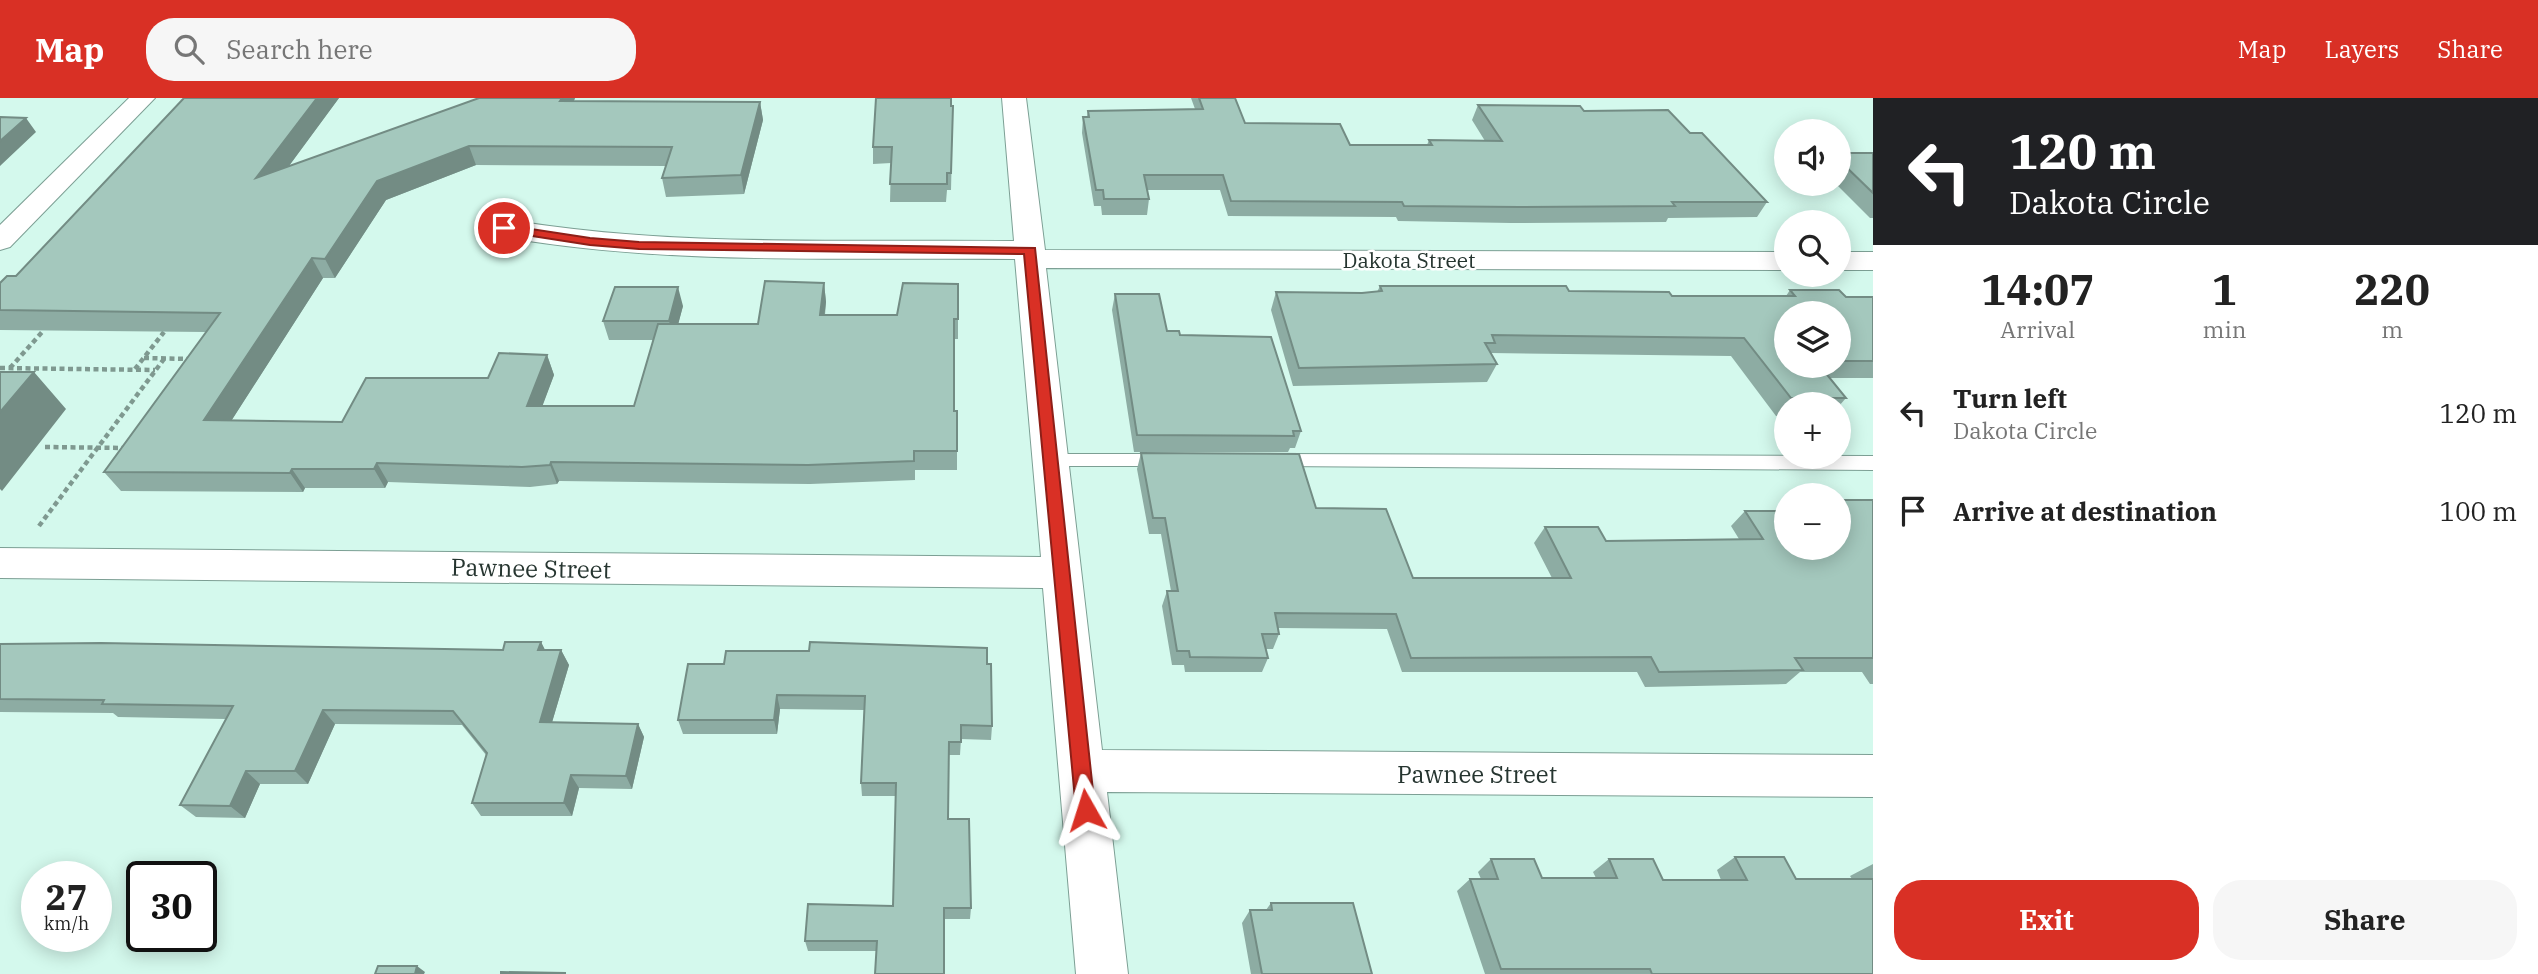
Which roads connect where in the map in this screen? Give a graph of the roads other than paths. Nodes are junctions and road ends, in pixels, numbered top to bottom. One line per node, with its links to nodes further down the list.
1 (143, 98): 4 (street)
2 (1014, 98): 5 (street)
3 (504, 228): 5 (street, Dakota Street)
4 (0, 241)
5 (1031, 255): 6 (street, Dakota Street); 9 (street)
6 (1774, 261)
7 (1851, 261): 8 (street)
8 (1873, 261)
9 (1051, 460): 10 (lane); 14 (street)
10 (1181, 460)
11 (1264, 460): 12 (lane)
12 (1873, 463)
13 (5, 563): 14 (street, Pawnee Street)
14 (1062, 573): 15 (street)
15 (1082, 771): 16 (street, Pawnee Street); 17 (street)
16 (1873, 776)
17 (1102, 974)

